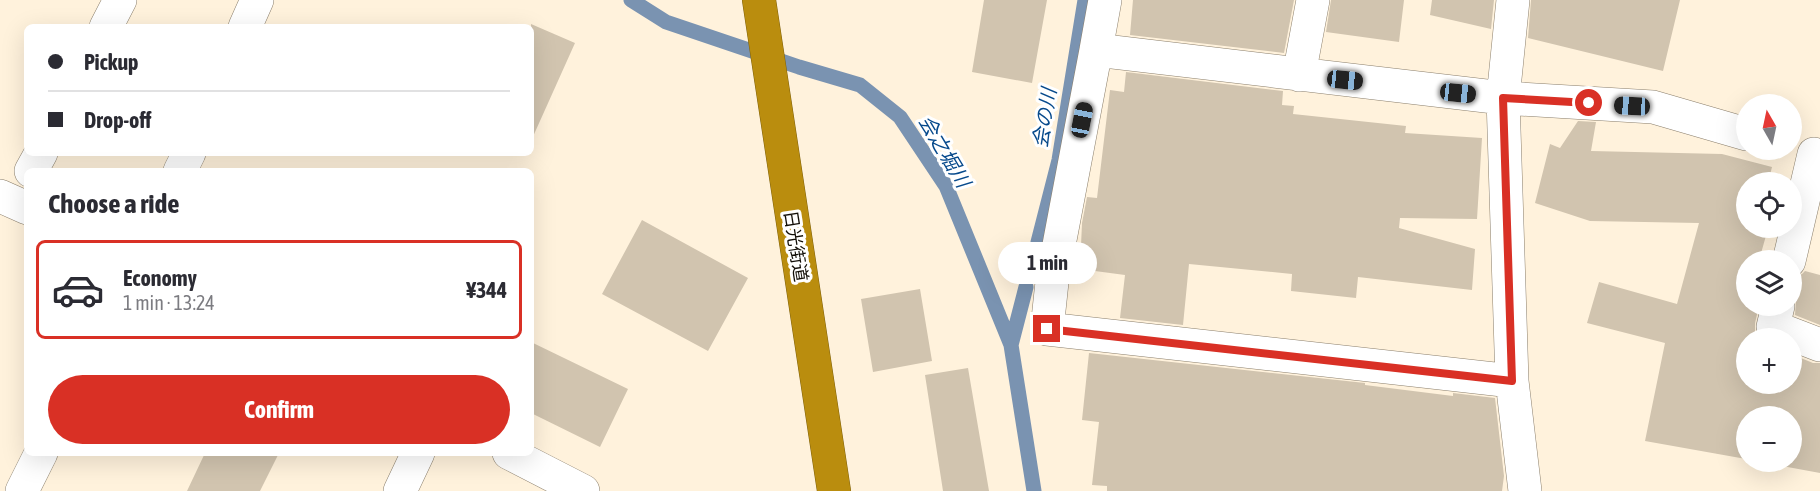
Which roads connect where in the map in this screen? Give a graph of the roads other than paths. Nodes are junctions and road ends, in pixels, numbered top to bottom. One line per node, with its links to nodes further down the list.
1 (120, 0): 7 (street)
2 (257, 0): 8 (street)
3 (759, 0): 24 (highway, 日光街道)
4 (1105, 0): 9 (street)
5 (1313, 0): 10 (street)
6 (1513, 0): 11 (street)
7 (108, 24)
8 (246, 24)
9 (1095, 50): 10 (street); 17 (street)
10 (1299, 75): 11 (street)
11 (1503, 98): 12 (street); 17 (street)
12 (1736, 131)
13 (1808, 152): 14 (street)
14 (1791, 250)
15 (1776, 316): 16 (street)
16 (1820, 345)
17 (1512, 381): 25 (street)
18 (40, 456): 21 (street)
19 (417, 456): 22 (street)
20 (515, 456): 23 (street)
21 (22, 491)
22 (400, 491)
23 (583, 491)
24 (834, 491)
25 (1525, 491)

